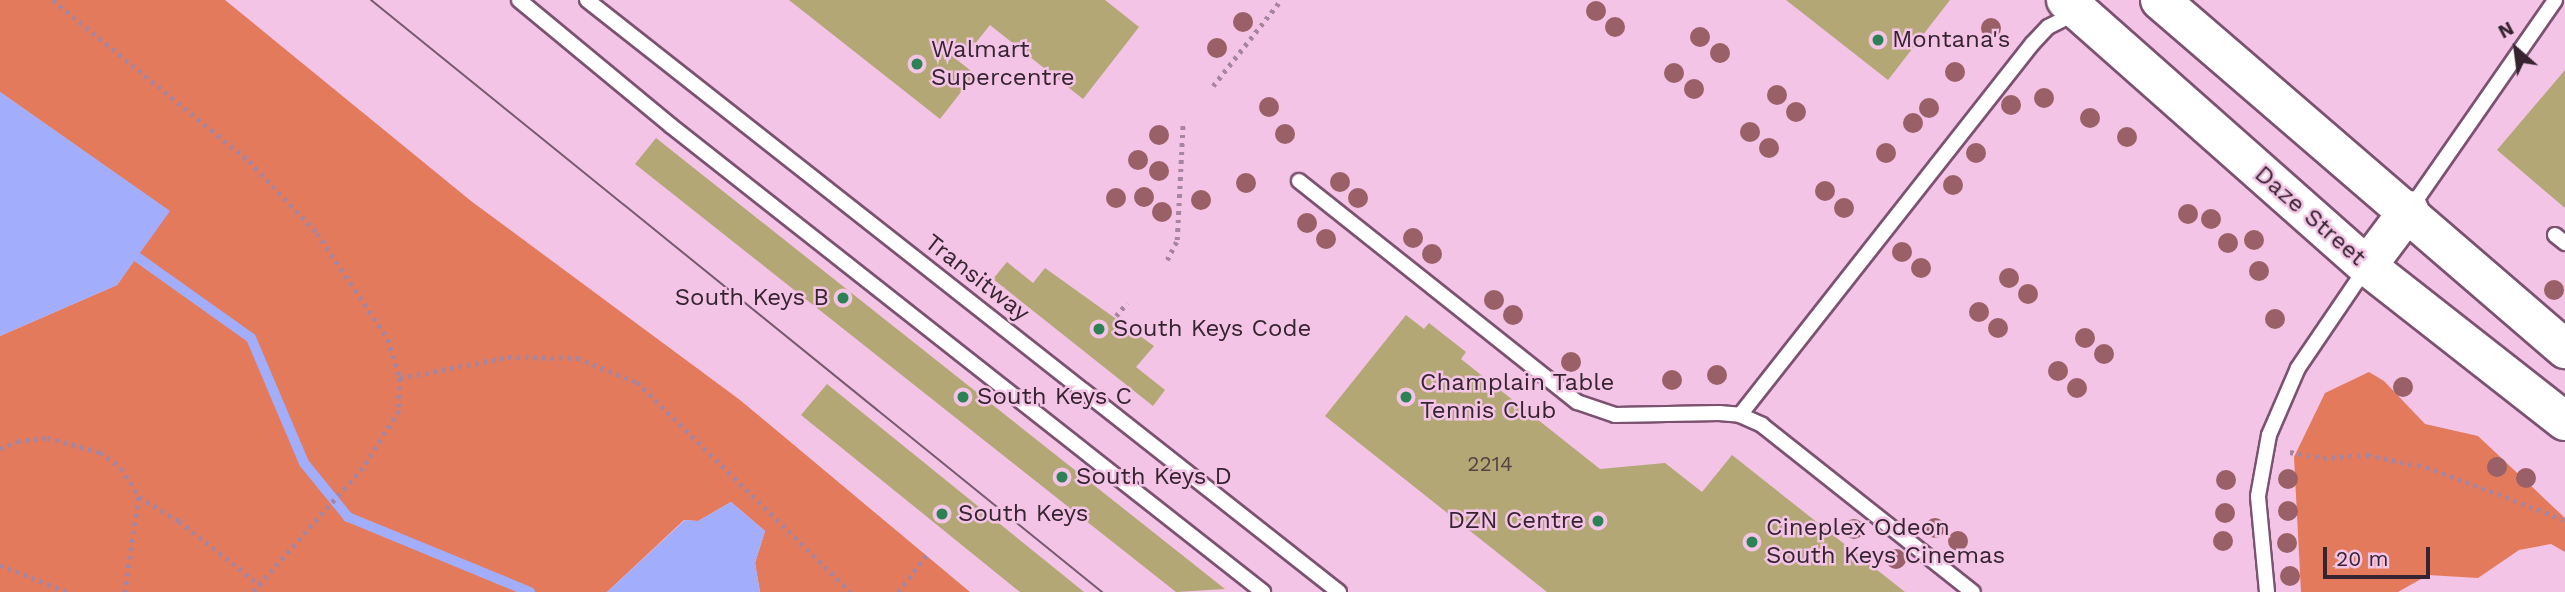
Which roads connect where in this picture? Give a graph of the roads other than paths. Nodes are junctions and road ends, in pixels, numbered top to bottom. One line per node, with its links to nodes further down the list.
1 (519, 0): 12 (lane)
2 (587, 0): 13 (lane, Transitway)
3 (2160, 0): 7 (street)
4 (2555, 0): 7 (lane)
5 (2078, 4): 8 (street, Daze Street); 10 (lane)
6 (1299, 181): 10 (lane)
7 (2409, 211): 8 (street); 9 (street)
8 (2367, 266): 11 (street, Daze Street); 15 (lane)
9 (2565, 349)
10 (1740, 415): 14 (lane)
11 (2565, 421)
12 (1263, 592)
13 (1339, 592)
14 (1973, 592)
15 (2267, 592)

